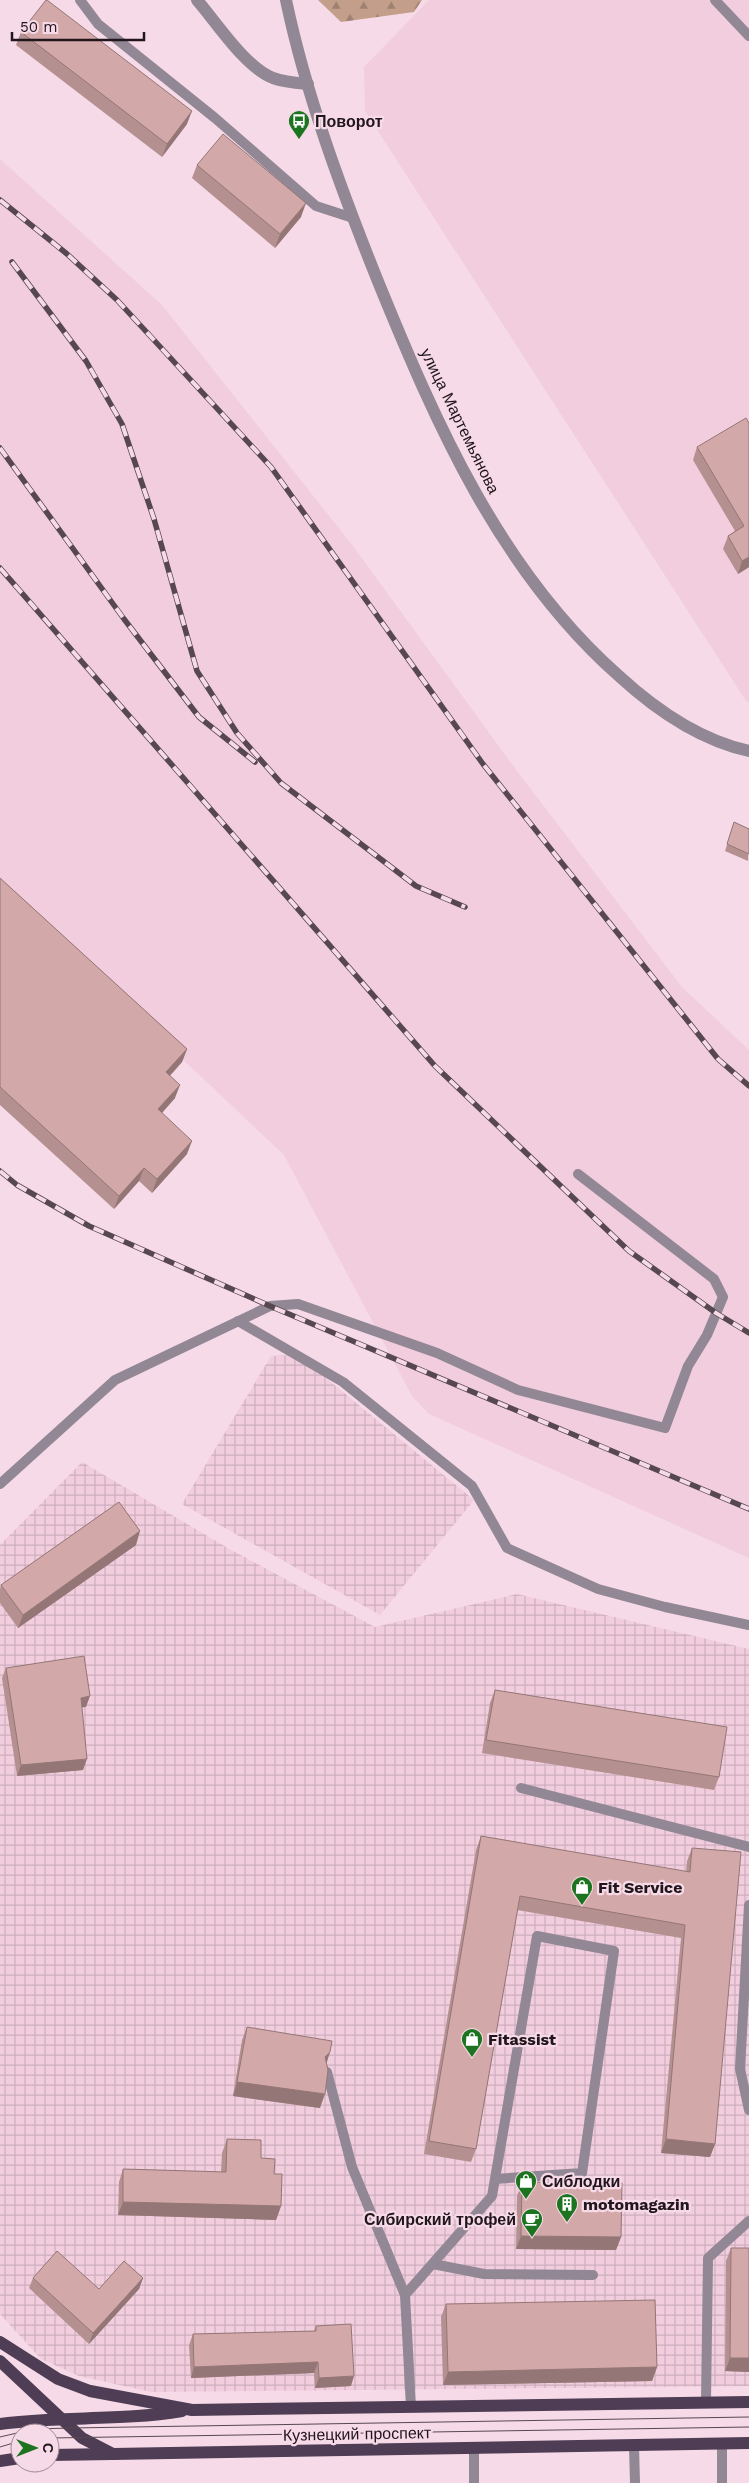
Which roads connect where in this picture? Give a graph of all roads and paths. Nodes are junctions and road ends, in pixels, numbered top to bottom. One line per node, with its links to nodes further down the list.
1 (80, 0): 7 (lane)
2 (197, 0): 6 (street)
3 (286, 0): 6 (street, улица Мартемьянова)
4 (715, 0): 5 (lane)
5 (749, 36)
6 (308, 84): 7 (street, улица Мартемьянова)
7 (353, 218): 8 (street, улица Мартемьянова)
8 (749, 751)
9 (578, 1174): 10 (lane)
10 (238, 1321): 11 (lane); 12 (lane)
11 (0, 1484)
12 (749, 1625)
13 (521, 1788): 14 (lane)
14 (749, 1847)
15 (749, 1905): 17 (lane)
16 (327, 2072): 22 (lane)
17 (749, 2110)
18 (495, 2179): 18 (lane); 20 (lane)
19 (749, 2221): 25 (lane)
20 (433, 2264): 21 (lane); 22 (lane)
21 (593, 2276)
22 (405, 2295): 27 (lane)
23 (0, 2342): 28 (main road, Кузнецкий проспект)
24 (0, 2360): 29 (main road, Кузнецкий проспект)
25 (706, 2402): 26 (main road, Кузнецкий проспект); 27 (main road, Кузнецкий проспект)
26 (749, 2402)
27 (411, 2407): 28 (main road, Кузнецкий проспект)
28 (192, 2410): 29 (main road)
29 (61, 2418): 30 (main road); 35 (main road, Кузнецкий проспект)
30 (0, 2424)
31 (749, 2443): 32 (main road, Кузнецкий проспект)
32 (722, 2444): 33 (main road, Кузнецкий проспект); 39 (lane)
33 (634, 2446): 34 (main road, Кузнецкий проспект); 38 (lane)
34 (474, 2448): 35 (main road, Кузнецкий проспект); 37 (lane)
35 (113, 2454): 36 (main road)
36 (60, 2455)
37 (474, 2483)
38 (635, 2483)
39 (722, 2483)

